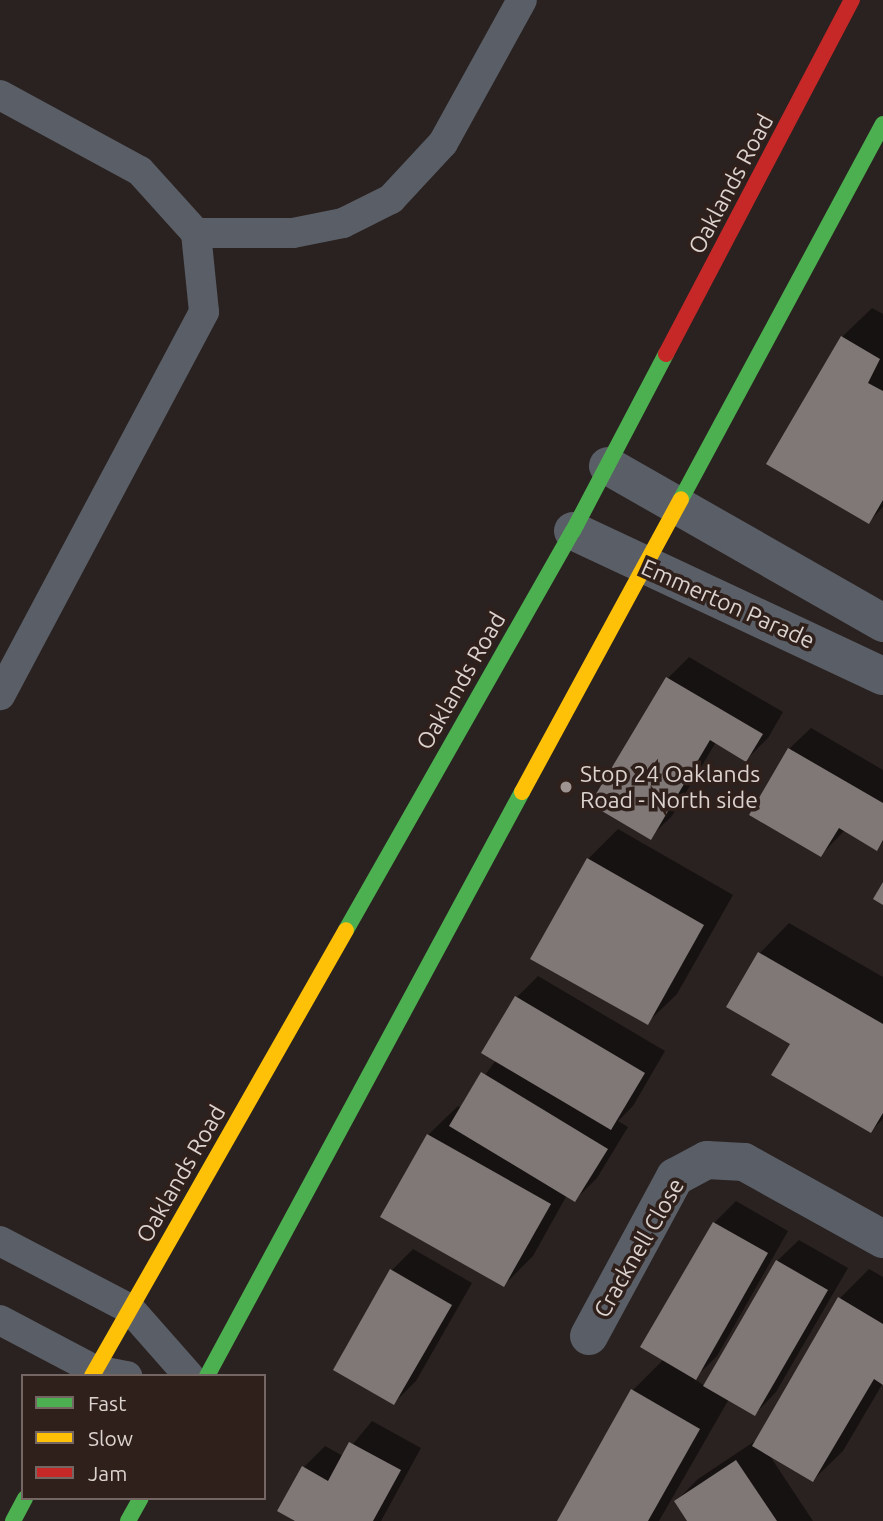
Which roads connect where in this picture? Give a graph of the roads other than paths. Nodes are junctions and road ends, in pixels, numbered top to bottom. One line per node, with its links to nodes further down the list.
1 (522, 0): 5 (lane)
2 (852, 0): 6 (main road, Oaklands Road)
3 (0, 95): 5 (lane)
4 (883, 124): 7 (main road)
5 (196, 233): 12 (lane)
6 (608, 466): 7 (street); 8 (main road, Oaklands Road)
7 (675, 503): 9 (main road); 10 (street)
8 (573, 531): 9 (street, Emmerton Parade); 15 (main road, Oaklands Road)
9 (641, 566): 11 (street, Emmerton Parade); 20 (main road)
10 (883, 624)
11 (883, 676)
12 (0, 695)
13 (883, 1239): 17 (street, Cracknell Close)
14 (0, 1241): 15 (lane)
15 (130, 1309): 18 (main road, Oaklands Road); 19 (lane)
16 (0, 1320): 18 (lane)
17 (589, 1336)
18 (93, 1373)
19 (186, 1374)
20 (208, 1374)
21 (24, 1500): 23 (main road)
22 (140, 1500): 24 (main road)
23 (13, 1521)
24 (128, 1521)

